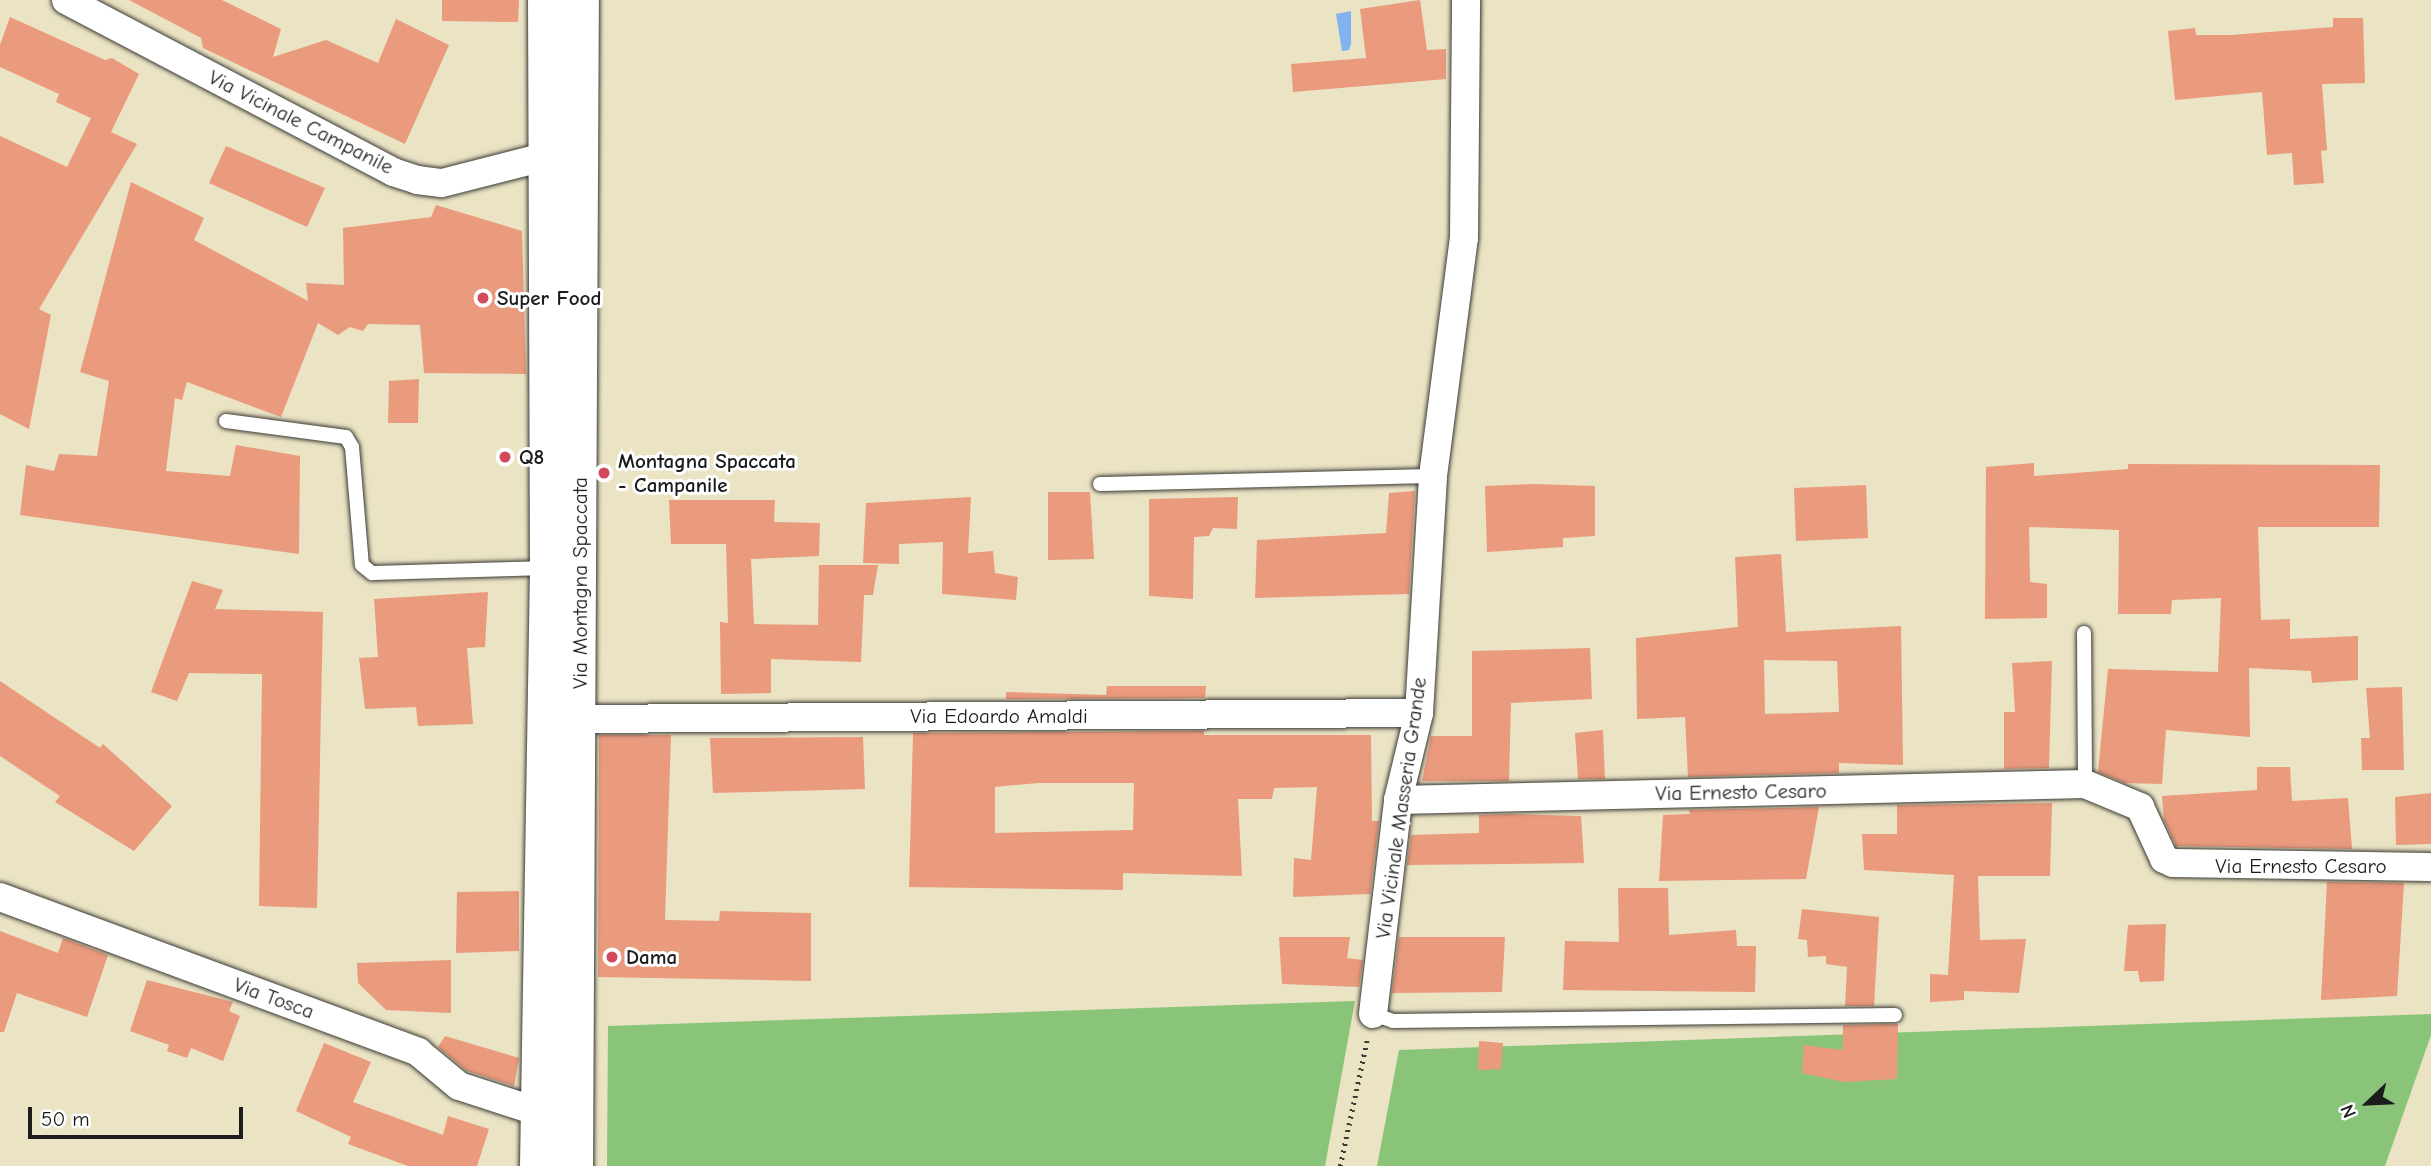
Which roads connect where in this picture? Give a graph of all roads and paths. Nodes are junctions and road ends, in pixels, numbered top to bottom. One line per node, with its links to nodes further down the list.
1 (66, 0): 5 (street, Via Vicinale Campanile)
2 (547, 0): 6 (main road, Via Montagna Spaccata)
3 (580, 0): 13 (main road, Via Montagna Spaccata)
4 (1466, 0): 8 (street, Via Vicinale Masseria Grande)
5 (115, 12): 6 (street, Via Vicinale Campanile)
6 (548, 156): 10 (main road, Via Montagna Spaccata)
7 (226, 421): 10 (lane, Via Montagna Spaccata)
8 (1433, 476): 9 (lane); 12 (street, Via Vicinale Masseria Grande)
9 (1100, 484)
10 (548, 568): 20 (main road, Via Montagna Spaccata)
11 (2084, 633): 14 (lane)
12 (1419, 713): 13 (street, Via Edoardo Amaldi); 15 (street, Via Vicinale Masseria Grande)
13 (579, 719): 22 (main road, Via Montagna Spaccata)
14 (2085, 784): 15 (street, Via Ernesto Cesaro); 16 (street, Via Ernesto Cesaro)
15 (1398, 800): 18 (street, Via Vicinale Masseria Grande)
16 (2431, 867)
17 (0, 897): 20 (street, Via Tosca)
18 (1373, 1014): 19 (lane); 23 (path)
19 (1895, 1015)
20 (539, 1112): 21 (main road, Via Montagna Spaccata)
21 (539, 1166)
22 (574, 1166)
23 (1340, 1166)

